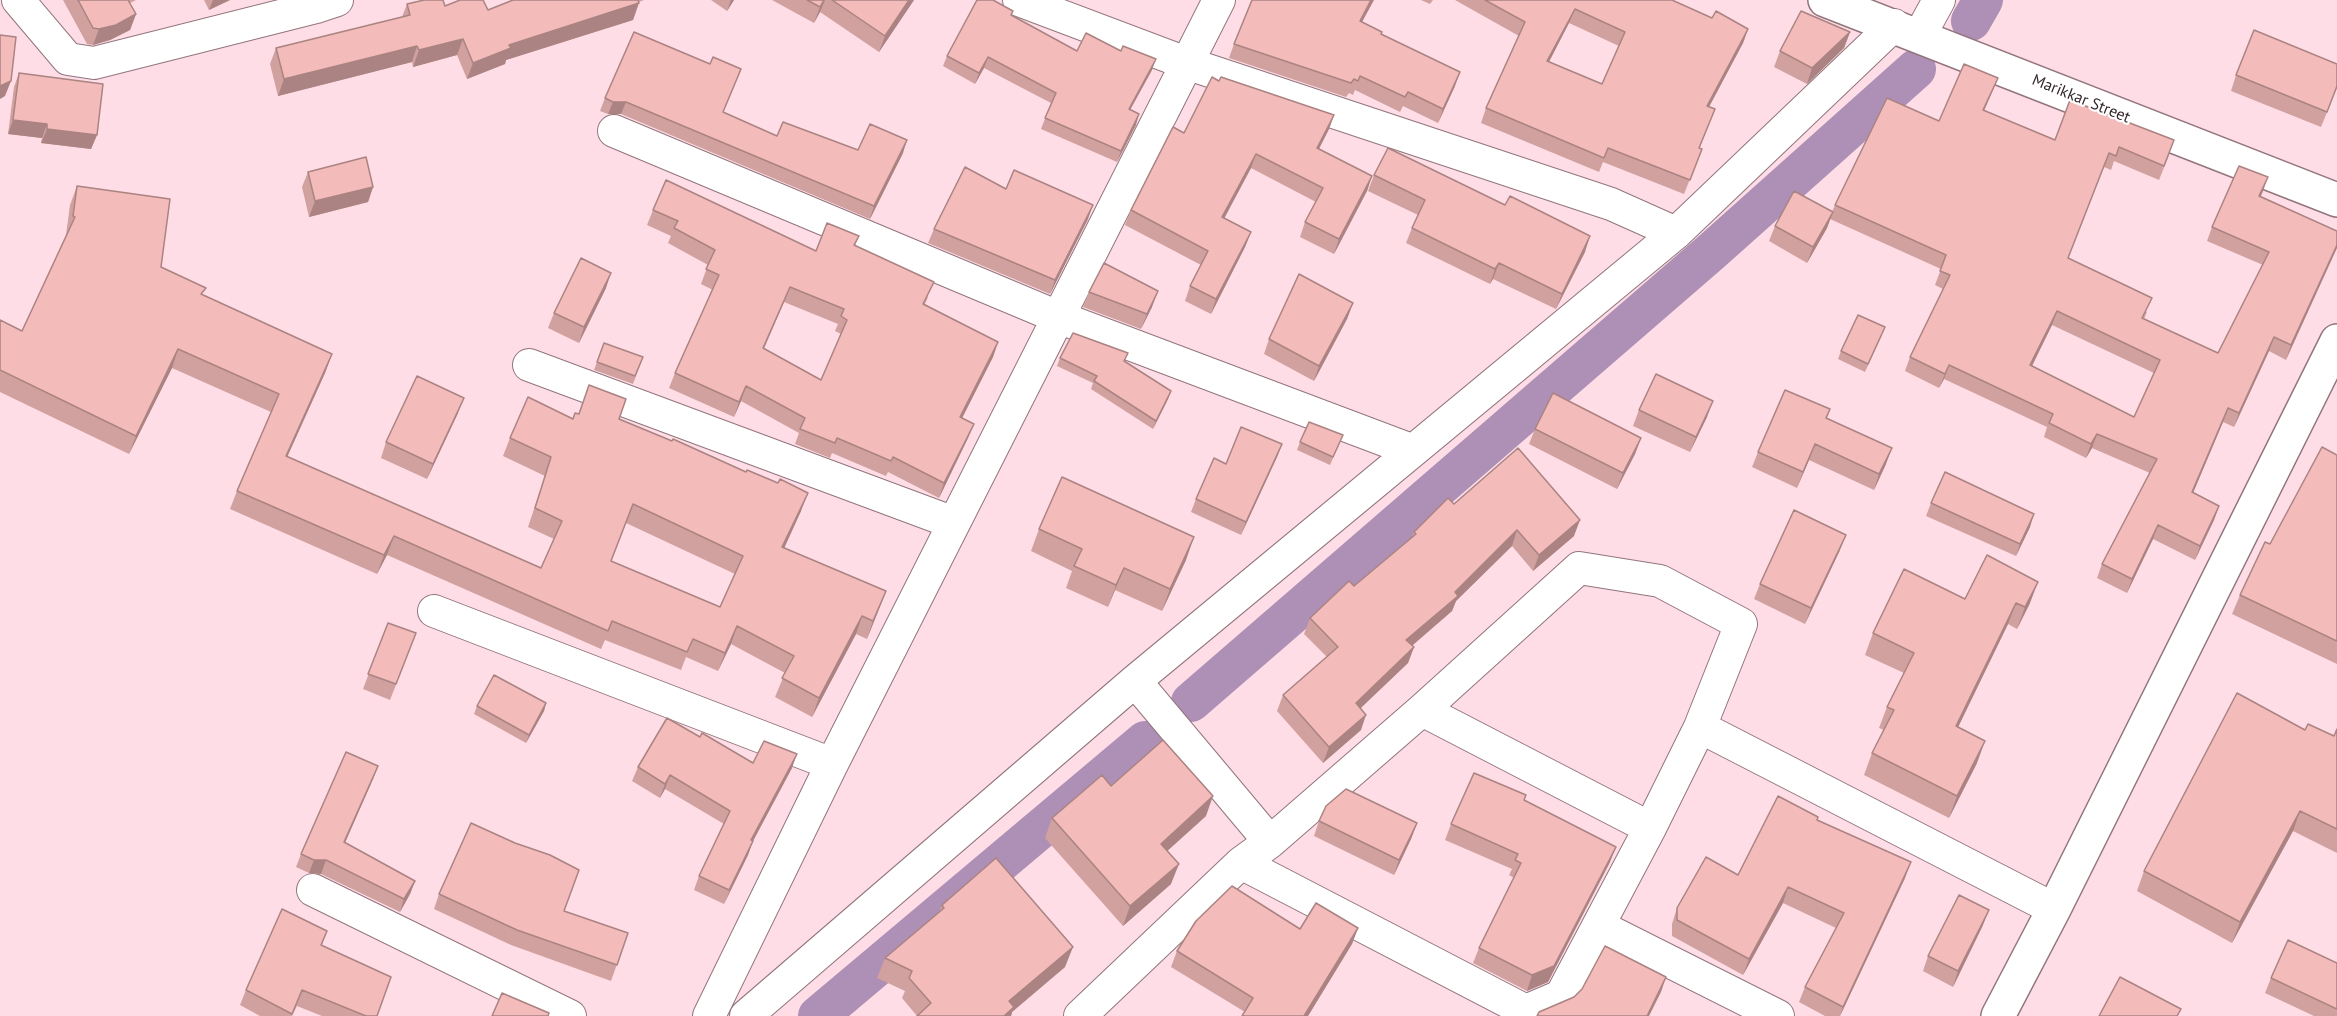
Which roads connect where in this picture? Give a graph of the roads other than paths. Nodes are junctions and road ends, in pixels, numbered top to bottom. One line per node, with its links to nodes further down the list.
1 (18, 0): 6 (street)
2 (1019, 0): 8 (street)
3 (1219, 0): 8 (street)
4 (1825, 0): 7 (street, Marikkar Street)
5 (1939, 0): 7 (street)
6 (322, 2)
7 (1907, 30): 10 (street, Marikkar Street); 11 (street)
8 (1186, 63): 11 (street); 12 (street)
9 (614, 131): 12 (street)
10 (2337, 200)
11 (1676, 233): 15 (street)
12 (1058, 317): 15 (street); 16 (street)
13 (2337, 341): 26 (street)
14 (529, 365): 16 (street)
15 (1411, 450): 18 (street)
16 (954, 524): 21 (street)
17 (434, 611): 21 (street)
18 (1135, 681): 23 (street); 30 (street)
19 (1422, 710): 20 (street); 22 (street); 23 (street)
20 (1700, 727): 22 (street); 26 (street)
21 (832, 764): 29 (street)
22 (1650, 828): 27 (street)
23 (1270, 842): 24 (street)
24 (1241, 862): 27 (street); 31 (street)
25 (313, 890): 28 (street)
26 (2054, 909): 33 (street)
27 (1599, 926): 32 (street)
28 (570, 1016)
29 (709, 1016)
30 (746, 1016)
31 (1080, 1016)
32 (1778, 1016)
33 (1998, 1016)

